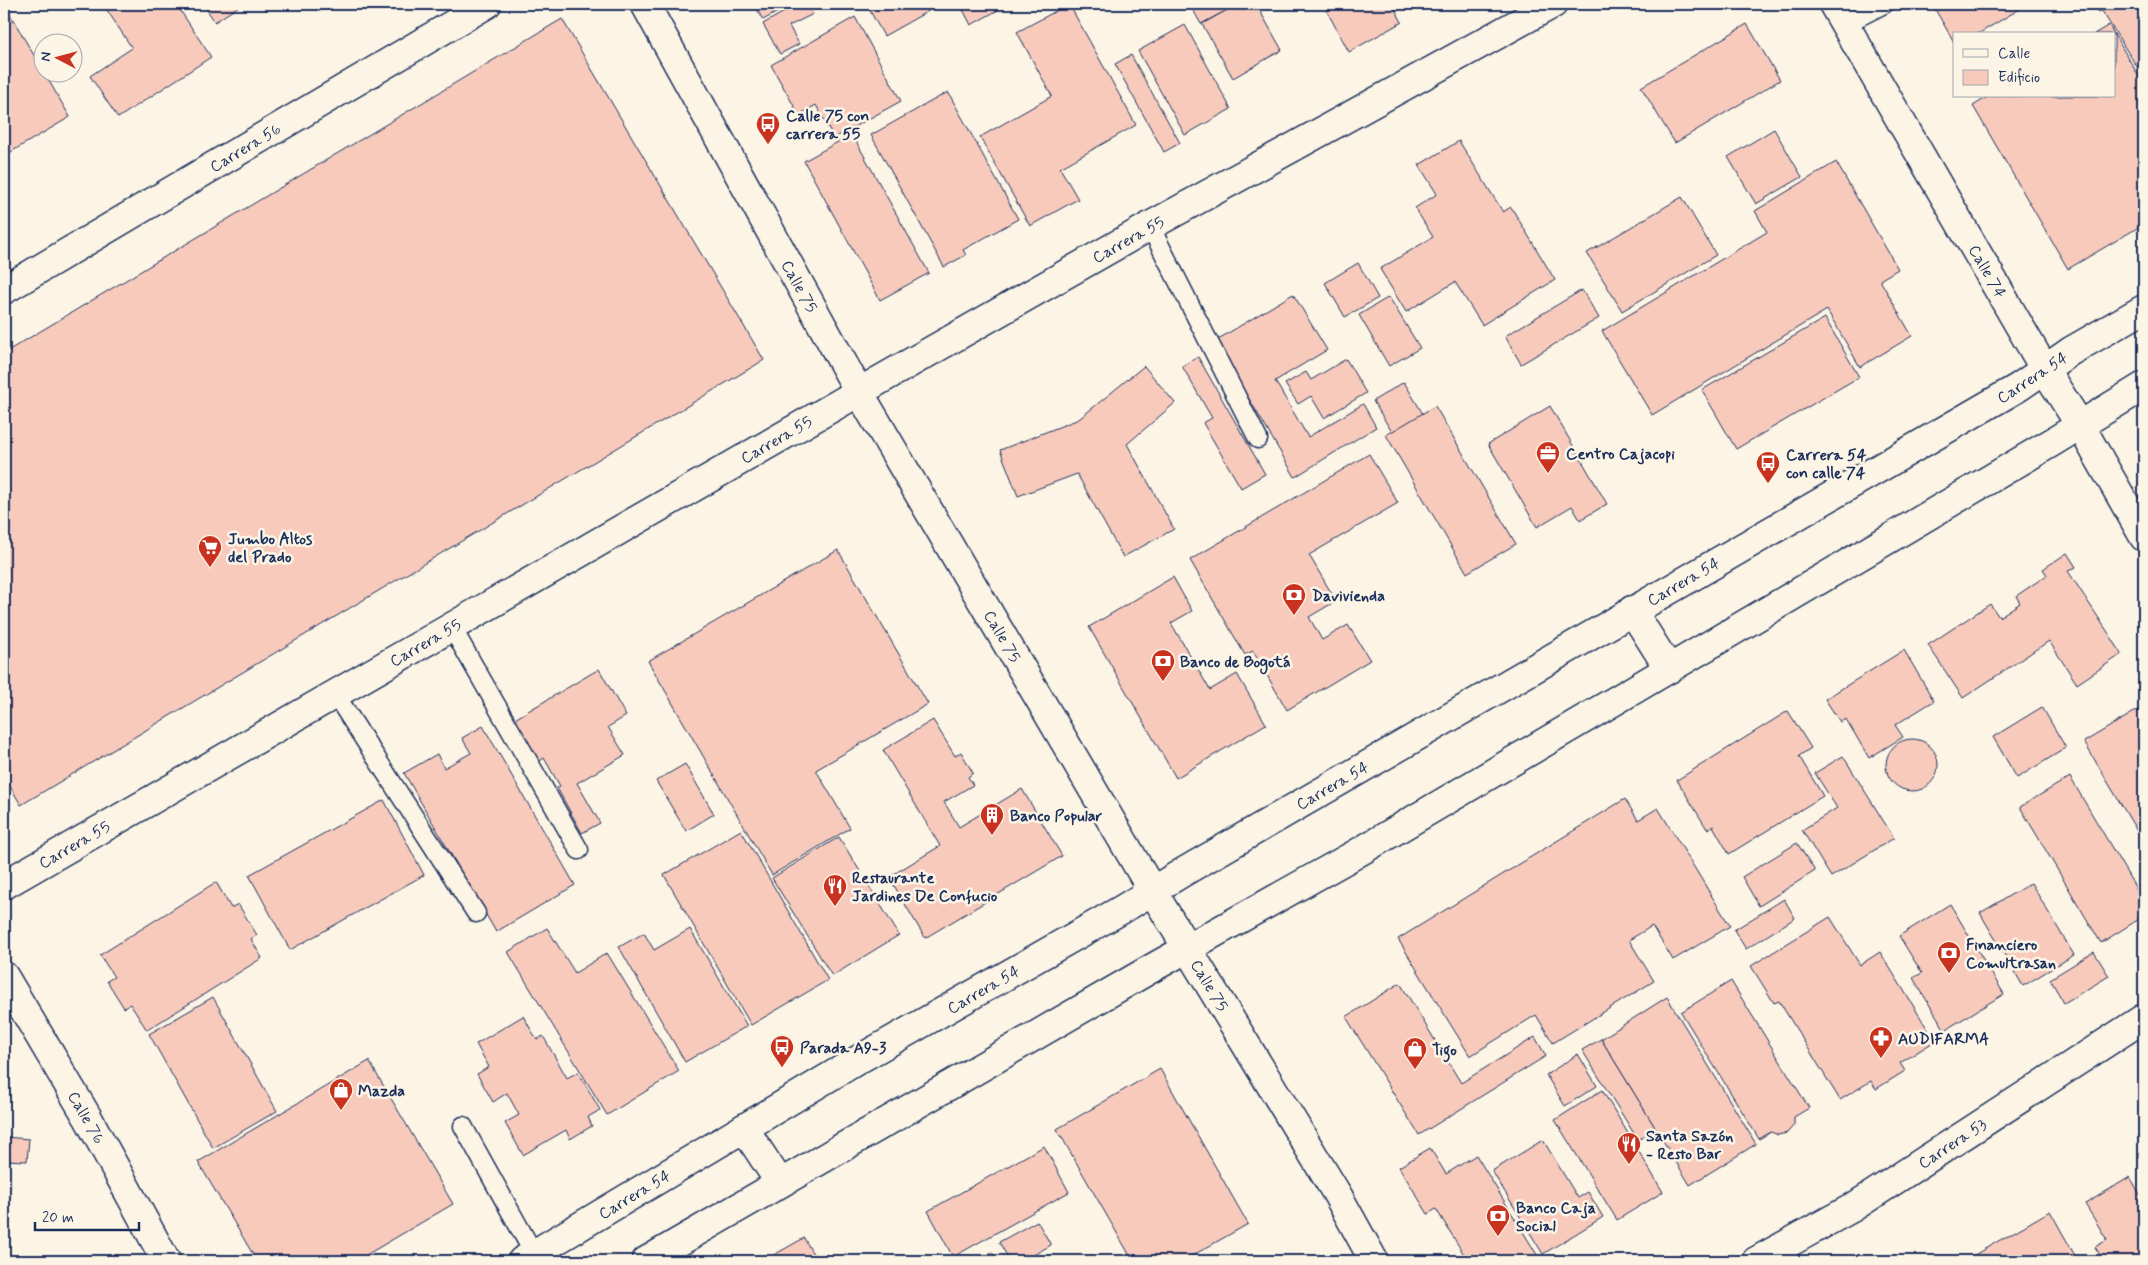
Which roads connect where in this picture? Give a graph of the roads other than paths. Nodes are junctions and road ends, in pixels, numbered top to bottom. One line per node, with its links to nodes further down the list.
1 (487, 4): 7 (street, Carrera 56)
2 (645, 4): 11 (street, Calle 75)
3 (1553, 4): 6 (street, Carrera 55)
4 (1884, 4): 5 (lane)
5 (1839, 14): 9 (street, Calle 74)
6 (1150, 226): 11 (street, Carrera 55); 13 (lane)
7 (4, 290)
8 (2144, 309): 9 (street, Carrera 54)
9 (2044, 370): 12 (street, Calle 74); 15 (street, Carrera 54)
10 (2144, 386): 12 (street)
11 (859, 392): 16 (street, Carrera 55); 21 (street, Calle 75)
12 (2080, 424): 14 (street, Calle 74); 17 (street)
13 (1258, 439)
14 (2144, 536)
15 (1632, 610): 17 (street); 21 (street, Carrera 54)
16 (451, 626): 18 (street, Carrera 55); 19 (lane)
17 (1669, 669): 23 (street)
18 (335, 694): 20 (street, Carrera 55); 22 (lane)
19 (579, 850)
20 (4, 885)
21 (1153, 892): 23 (street, Calle 75); 27 (street, Carrera 54)
22 (476, 913)
23 (1188, 948): 28 (street); 32 (street, Calle 75)
24 (4, 976): 29 (street, Calle 76)
25 (2144, 1018): 33 (street, Carrera 53)
26 (463, 1126): 30 (lane)
27 (744, 1128): 28 (street); 30 (street, Carrera 54)
28 (780, 1184): 31 (street)
29 (157, 1256)
30 (528, 1258)
31 (646, 1261)
32 (1374, 1261)
33 (1756, 1261)

